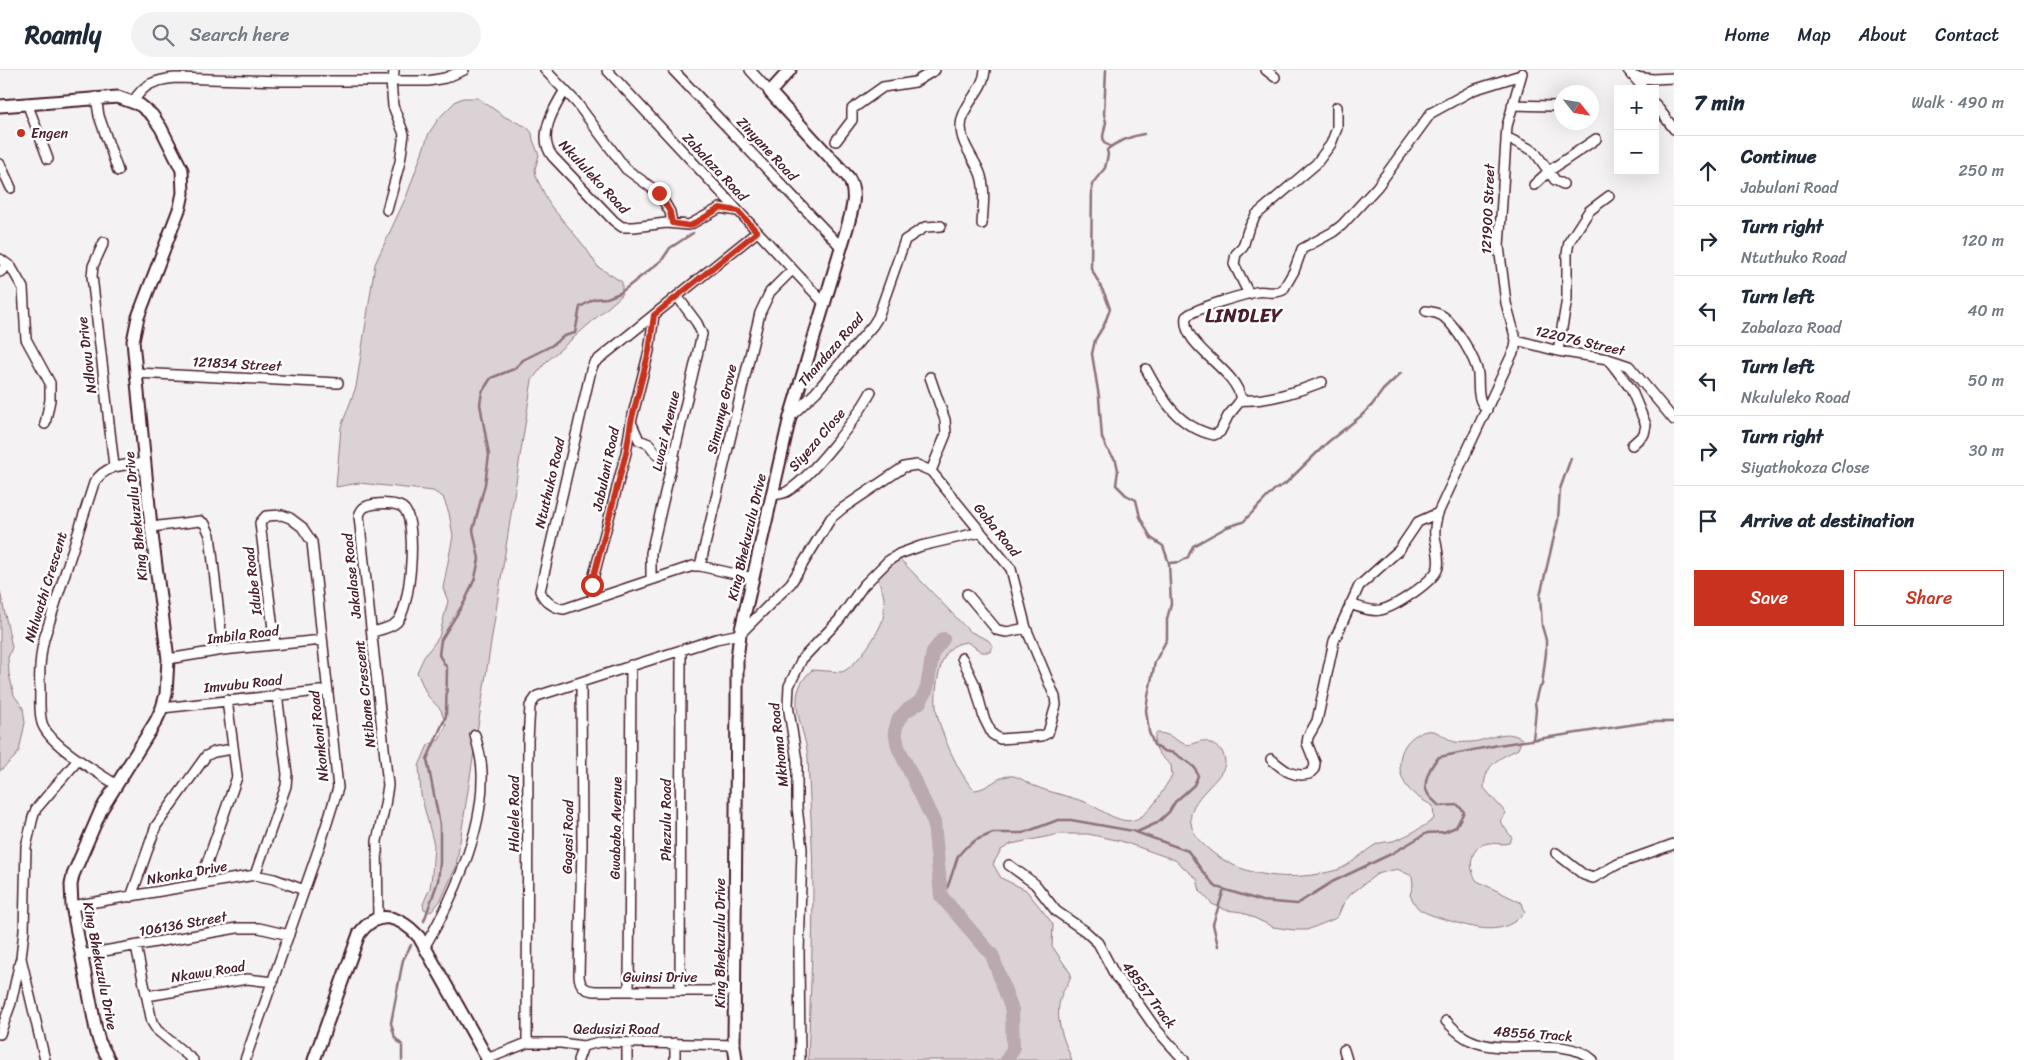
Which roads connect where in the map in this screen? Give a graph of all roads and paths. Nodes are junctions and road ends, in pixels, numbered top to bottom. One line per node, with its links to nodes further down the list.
1 (394, 70): 15 (street)
2 (464, 70): 15 (street)
3 (545, 70): 17 (street)
4 (607, 70): 40 (street, Zabalaza Road)
5 (673, 70): 46 (street, Zinyane Road)
6 (750, 70): 18 (street)
7 (790, 70): 18 (street)
8 (985, 70): 42 (street)
9 (1266, 70): 13 (street)
10 (931, 72): 30 (street)
11 (1522, 72): 22 (street, 121900 Street); 50 (street)
12 (1631, 73): 14 (street); 16 (street)
13 (1275, 78)
14 (1674, 78)
15 (392, 81): 20 (street); 39 (street)
16 (1641, 85)
17 (565, 90): 41 (street); 41 (street, Nkululeko Road)
18 (770, 92): 46 (street, King Bhekuzulu Drive)
19 (96, 98): 20 (street); 21 (street); 33 (street)
20 (134, 101): 59 (street, King Bhekuzulu Drive)
21 (27, 103): 23 (street); 31 (street)
22 (1512, 104): 25 (street); 28 (street, 121900 Street)
23 (0, 106)
24 (1337, 106): 50 (street)
25 (1553, 106)
26 (1659, 109): 27 (street)
27 (1674, 129)
28 (1506, 137): 34 (street); 55 (street, 121900 Street)
29 (1596, 140): 34 (street)
30 (836, 142)
31 (48, 159)
32 (0, 164): 37 (street)
33 (118, 171)
34 (1549, 171): 35 (street); 36 (street)
35 (1563, 184)
36 (1534, 185)
37 (10, 188)
38 (1610, 196): 56 (street)
39 (387, 210)
40 (738, 211): 41 (street, Nkululeko Road); 44 (street, Zabalaza Road)
41 (672, 223)
42 (982, 224)
43 (941, 226): 66 (street, Thandaza Road)
44 (757, 232): 48 (street, Zabalaza Road); 51 (street, Ntuthuko Road)
45 (104, 242): 73 (street, Ndlovu Drive)
46 (841, 247): 52 (street, King Bhekuzulu Drive)
47 (4, 262): 49 (street); 69 (street)
48 (792, 270): 52 (street, Zabalaza Road); 81 (street, Simunye Grove)
49 (0, 272)
50 (1249, 294): 64 (street)
51 (677, 296): 54 (street, Ntuthuko Road); 71 (street, Lwazi Avenue)
52 (824, 303): 66 (street, King Bhekuzulu Drive)
53 (1426, 311): 65 (street)
54 (654, 315): 68 (street, Jabulani Road); 85 (street, Ntuthuko Road)
55 (1516, 340): 56 (street, 122076 Street); 65 (street)
56 (1558, 351): 57 (street, 122076 Street)
57 (1608, 359): 67 (street, 122076 Street); 70 (street)
58 (1146, 369): 64 (street)
59 (136, 373): 62 (street, 121834 Street); 72 (street, King Bhekuzulu Drive)
60 (930, 377): 74 (street)
61 (1322, 382): 64 (street)
62 (338, 383)
63 (871, 392): 75 (street, Siyeza Close)
64 (1241, 400)
65 (1487, 410): 76 (street)
66 (790, 417): 75 (street, King Bhekuzulu Drive)
67 (1674, 420)
68 (631, 422): 71 (street); 85 (street, Jabulani Road)
69 (45, 424)
70 (1632, 445)
71 (674, 458): 83 (street, Lwazi Avenue)
72 (145, 463): 73 (street); 79 (street, King Bhekuzulu Drive)
73 (114, 466): 105 (street, Nhlwathi Crescent)
74 (931, 471): 80 (street, Goba Road); 89 (street)
75 (773, 495): 82 (street, King Bhekuzulu Drive)
76 (1438, 512): 86 (street); 86 (street)
77 (266, 516): 90 (street, Nkonkoni Road); 91 (street, Idube Road)
78 (359, 516): 88 (street, Jakalase Road); 88 (street, Ntibane Crescent)
79 (151, 527): 92 (street); 95 (street, King Bhekuzulu Drive)
80 (982, 532): 87 (street, Goba Road); 145 (street, Mkhoma Road)
81 (700, 566): 82 (street, Ntuthuko Road); 83 (street, Ntuthuko Road)
82 (753, 578): 89 (street, King Bhekuzulu Drive)
83 (651, 580): 85 (street, Ntuthuko Road)
84 (968, 594): 87 (street)
85 (593, 599)
86 (1350, 604): 104 (street)
87 (1026, 628): 94 (street, Goba Road)
88 (372, 632): 115 (street, Ntibane Crescent)
89 (740, 634): 93 (street, Hlalele Road); 125 (street, King Bhekuzulu Drive)
90 (322, 640): 91 (street, Imbila Road); 98 (street, Nkonkoni Road)
91 (275, 645): 92 (street, Imbila Road)
92 (222, 650): 95 (street, Imbila Road)
93 (681, 650): 96 (street, Hlalele Road); 124 (street, Phezulu Road)
94 (962, 658)
95 (168, 660): 101 (street, King Bhekuzulu Drive)
96 (631, 665): 97 (street, Hlalele Road); 123 (street, Gwababa Avenue)
97 (581, 682): 122 (street, Gagasi Road); 129 (street, Hlalele Road)
98 (328, 690): 99 (street, Imvubu Road); 112 (street, Nkonkoni Road)
99 (277, 694): 100 (street, Imvubu Road); 110 (street)
100 (226, 700): 101 (street, Imvubu Road); 103 (street)
101 (162, 708): 106 (street, King Bhekuzulu Drive)
102 (475, 735): 118 (street)
103 (233, 749): 111 (street); 113 (street)
104 (1271, 759)
105 (78, 760): 106 (street, Nhlwathi Crescent); 120 (street)
106 (115, 784): 114 (street, King Bhekuzulu Drive)
107 (1674, 844): 108 (street)
108 (1556, 853)
109 (1009, 865): 146 (street, 48557 Track)
110 (255, 875): 111 (street, Nkonka Drive); 112 (street, Nkonka Drive)
111 (200, 884): 113 (street, Nkonka Drive)
112 (304, 890): 116 (street, Nkonkoni Road)
113 (131, 897): 114 (street, Nkonka Drive)
114 (72, 906): 119 (street, King Bhekuzulu Drive)
115 (378, 918): 118 (street); 140 (street)
116 (289, 935): 117 (street, 106136 Street); 121 (street, Nkonkoni Road)
117 (136, 946): 119 (street, 106136 Street); 126 (street)
118 (425, 946): 135 (street)
119 (81, 954): 137 (street, King Bhekuzulu Drive)
120 (21, 958): 128 (street); 136 (street)
121 (273, 982): 126 (street, Nkawu Road); 139 (street, Nkonkoni Road)
122 (586, 990): 123 (street, Gwinsi Drive)
123 (629, 991): 124 (street, Gwinsi Drive)
124 (680, 991): 125 (street, Gwinsi Drive)
125 (735, 991): 132 (street, King Bhekuzulu Drive)
126 (147, 996): 138 (street)
127 (1446, 1022): 148 (street, 48556 Track)
128 (0, 1034)
129 (527, 1043): 133 (street, Qedusizi Road); 135 (street)
130 (627, 1043): 131 (street, Qedusizi Road); 133 (street, Qedusizi Road); 142 (street)
131 (675, 1043): 132 (street, Qedusizi Road); 143 (street)
132 (734, 1045): 144 (street, King Bhekuzulu Drive)
133 (583, 1046): 141 (street)
134 (1344, 1050): 147 (street)
135 (488, 1059)
136 (45, 1060)
137 (109, 1060)
138 (193, 1060)
139 (245, 1060)
140 (314, 1060)
141 (578, 1060)
142 (627, 1060)
143 (675, 1060)
144 (736, 1060)
145 (800, 1060)
146 (1184, 1060)
147 (1347, 1060)
148 (1593, 1060)

